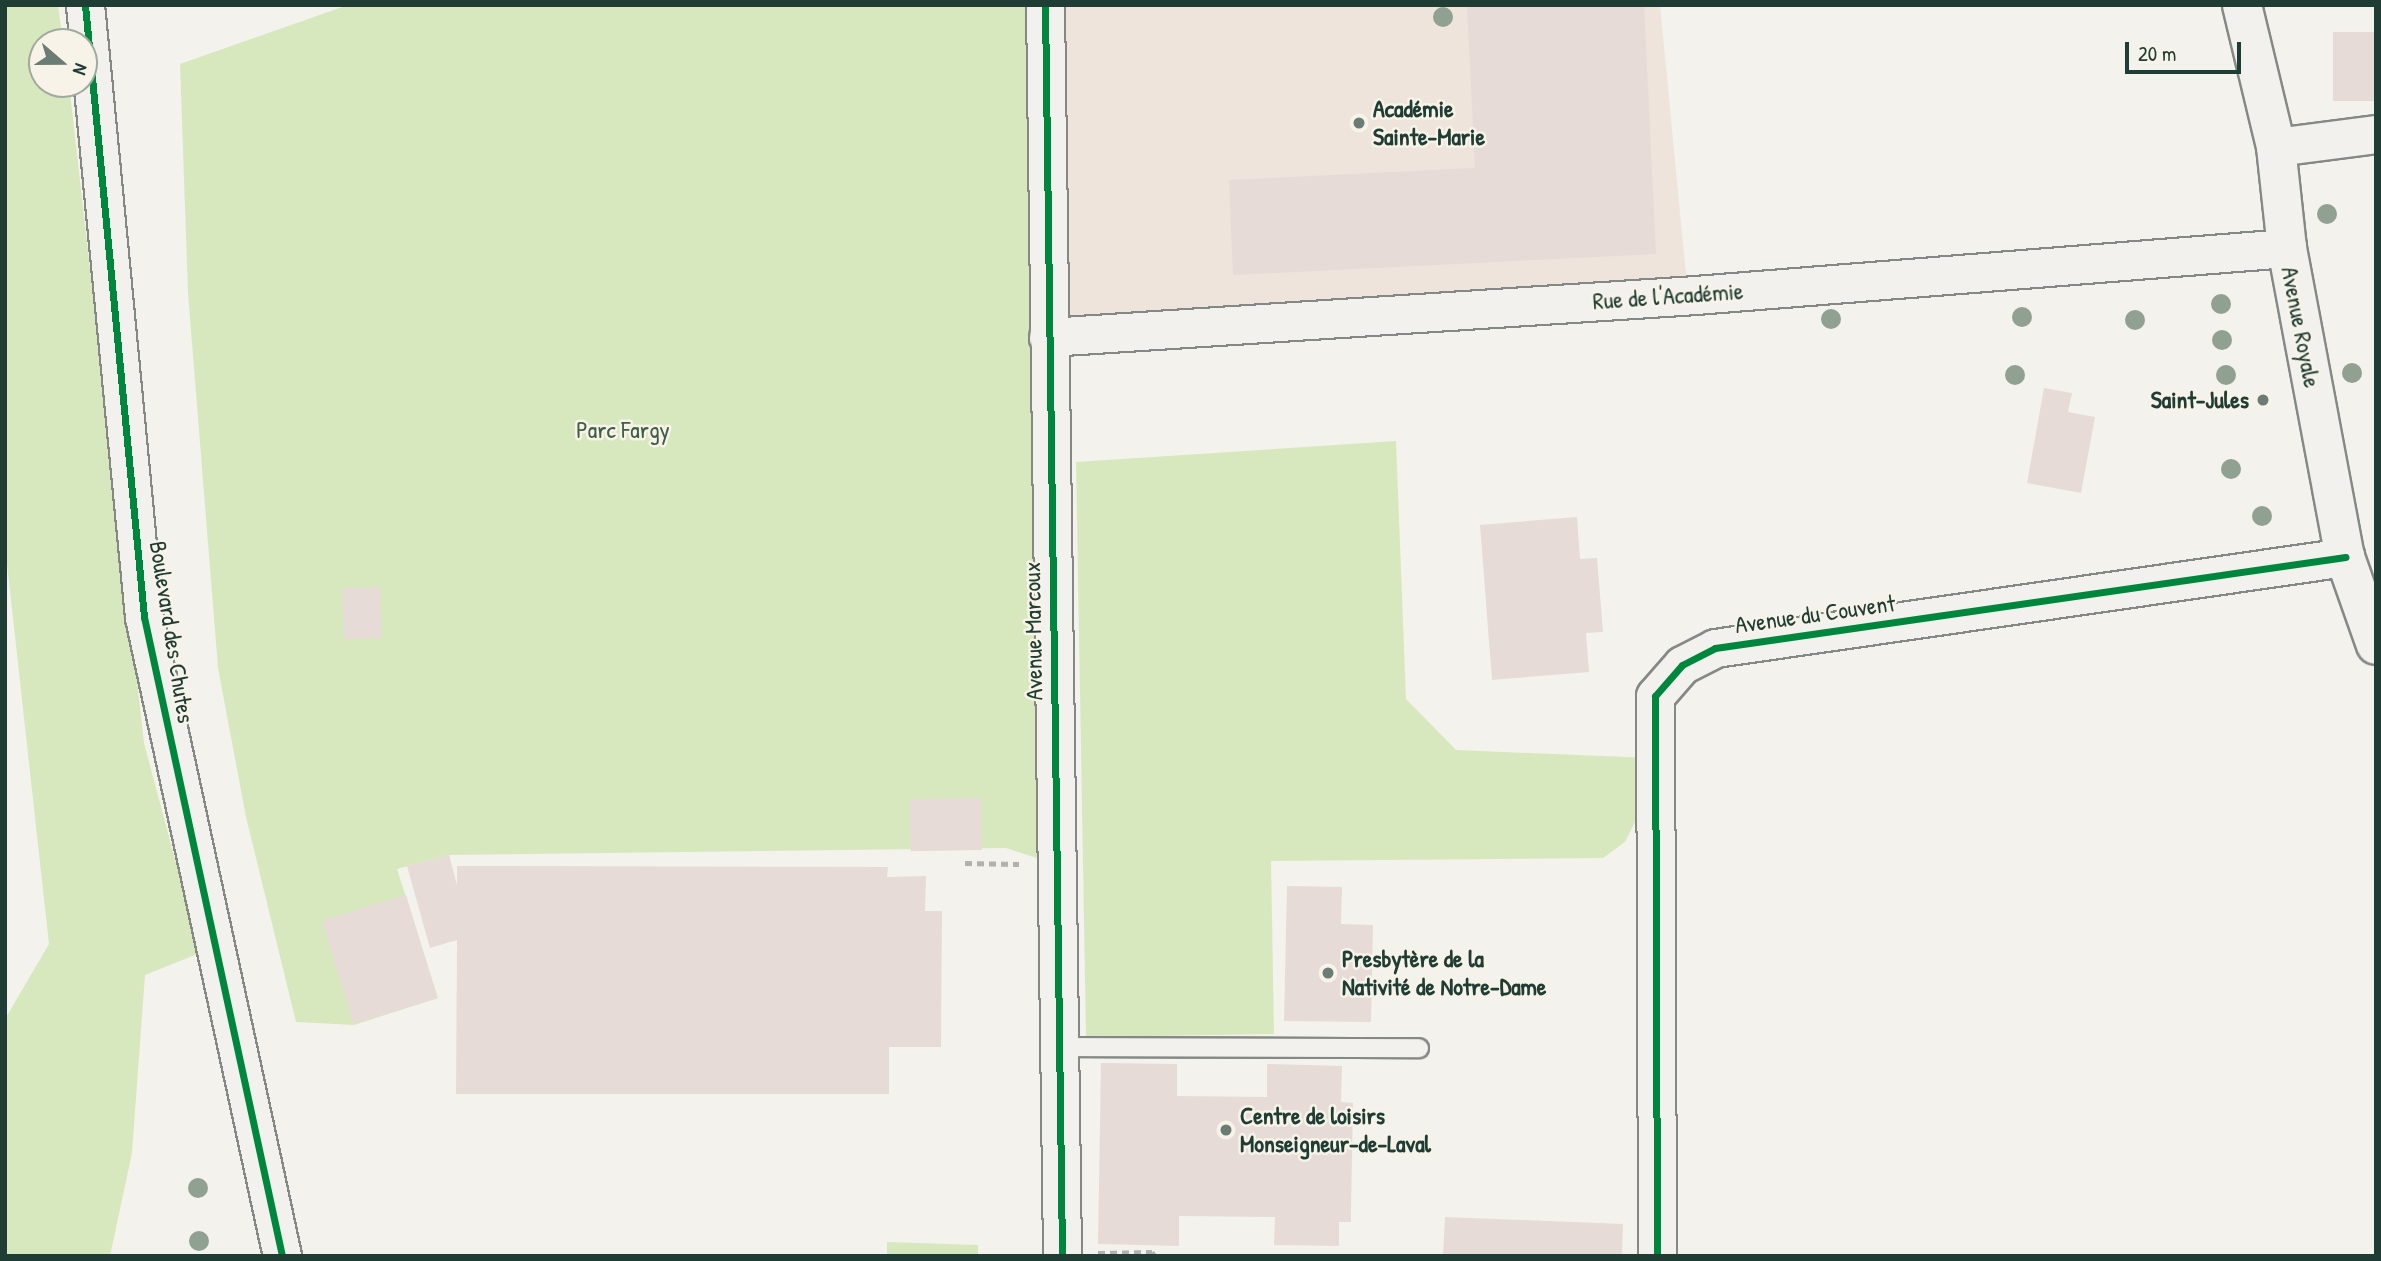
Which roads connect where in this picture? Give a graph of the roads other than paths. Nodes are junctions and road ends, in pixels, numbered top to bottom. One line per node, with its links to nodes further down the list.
1 (85, 5): 13 (street, Boulevard des Chutes)
2 (1045, 5): 7 (street, Avenue Marcoux)
3 (2242, 5): 5 (main road, Avenue Royale)
4 (2376, 134): 5 (street)
5 (2276, 147): 6 (main road, Avenue Royale)
6 (2287, 248): 7 (street, Rue de l'Académie); 8 (main road, Avenue Royale)
7 (1048, 337): 10 (street, Avenue Marcoux)
8 (2345, 557): 9 (main road, Avenue Royale); 14 (street, Avenue du Couvent)
9 (2376, 645)
10 (1057, 1047): 11 (lane); 12 (street, Avenue Marcoux)
11 (1419, 1048)
12 (1062, 1255)
13 (282, 1256)
14 (1657, 1256)

